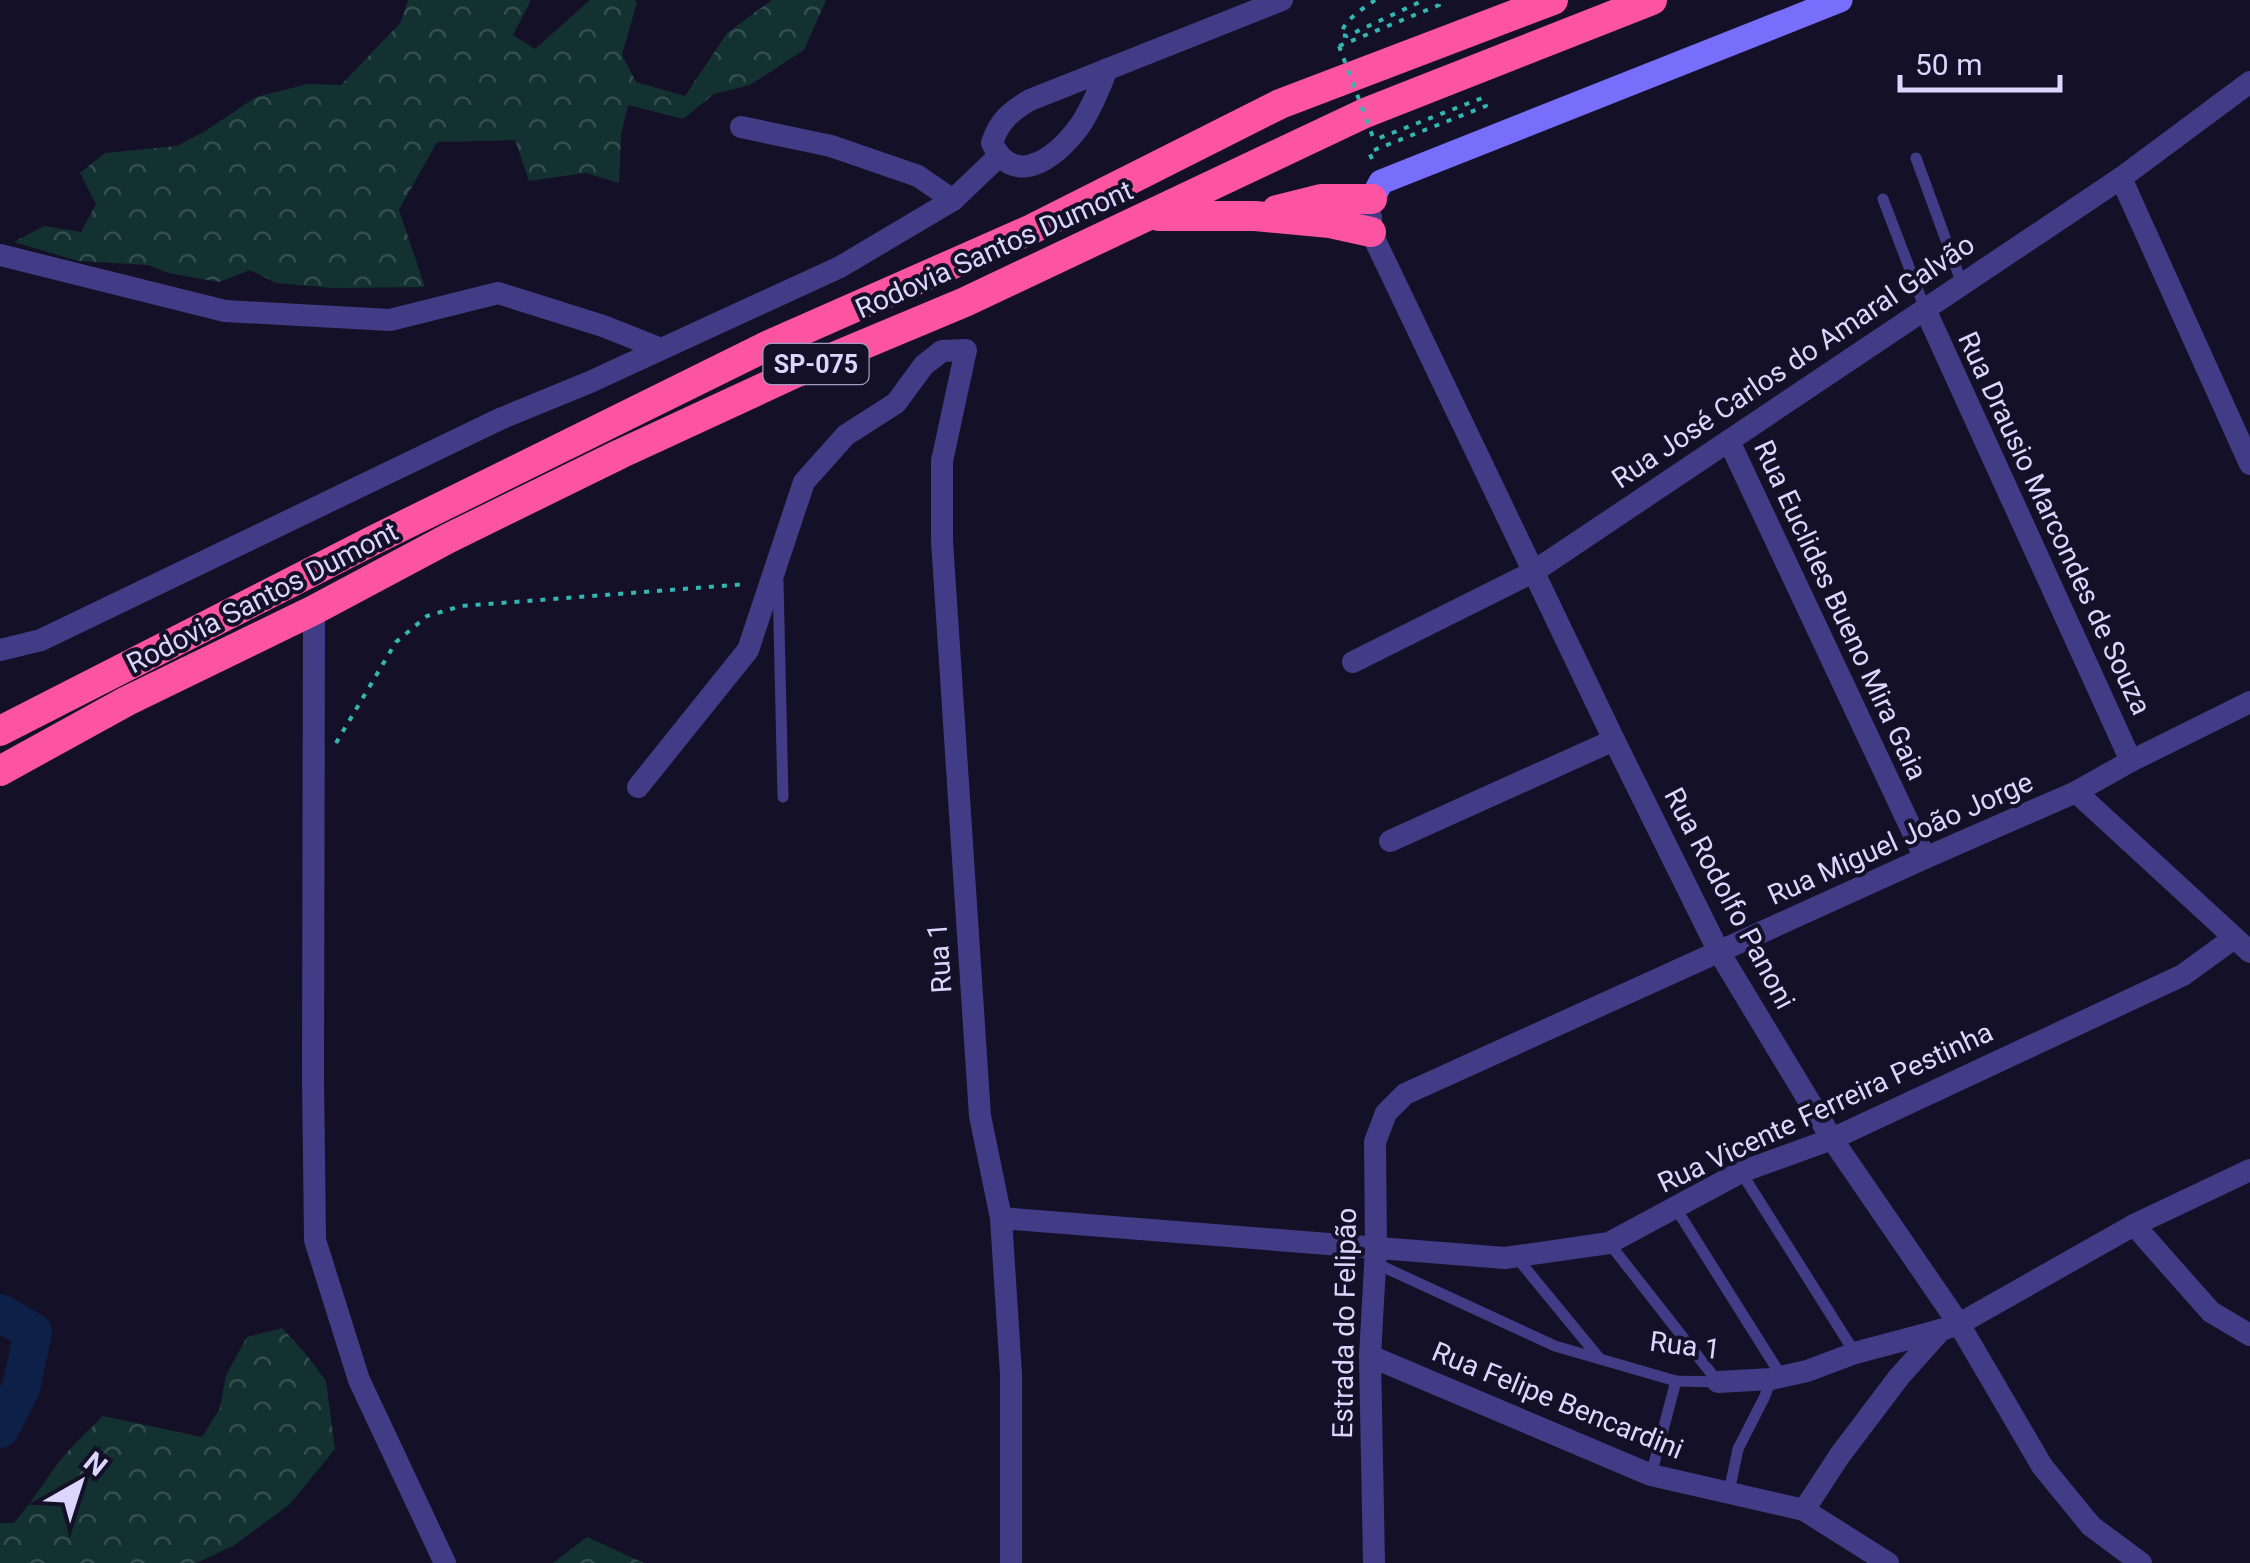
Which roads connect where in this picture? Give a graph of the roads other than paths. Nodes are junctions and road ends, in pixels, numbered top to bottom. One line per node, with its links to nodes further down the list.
1 (1282, 0): 5 (street)
2 (1553, 0): 29 (highway, Rodovia Santos Dumont / SP-075)
3 (1652, 0): 14 (highway, Rodovia Santos Dumont / SP-075)
4 (1840, 0): 11 (street)
5 (1106, 70): 8 (street); 8 (street)
6 (2250, 82): 10 (street, Rua José Carlos do Amaral Galvão)
7 (740, 127): 12 (street)
8 (998, 157): 12 (street)
9 (1916, 158): 18 (lane)
10 (2120, 178): 18 (street, Rua José Carlos do Amaral Galvão); 22 (street)
11 (1377, 191): 15 (highway); 16 (street, Rua Rodolfo Panoni)
12 (953, 200): 20 (street)
13 (1883, 200): 19 (lane)
14 (1145, 216): 15 (highway); 25 (highway, Rodovia Santos Dumont / SP-075)
15 (1255, 216): 16 (highway)
16 (1370, 232): 24 (street, Rua Rodolfo Panoni)
17 (0, 254): 20 (street)
18 (1962, 284): 19 (street, Rua José Carlos do Amaral Galvão)
19 (1925, 309): 21 (street, Rua José Carlos do Amaral Galvão); 31 (street, Rua Drausio Marcondes de Souza)
20 (662, 349): 26 (street)
21 (1729, 441): 24 (street, Rua José Carlos do Amaral Galvão); 37 (street, Rua Euclides Bueno Mira Gaia)
22 (2250, 464)
23 (774, 572): 33 (street); 35 (lane); 45 (street, Rua 1)
24 (1533, 572): 27 (street, Rua José Carlos do Amaral Galvão); 30 (street, Rua Rodolfo Panoni)
25 (314, 610): 32 (highway, Rodovia Santos Dumont / SP-075); 61 (street)
26 (0, 650)
27 (1353, 662)
28 (2250, 702): 31 (street, Rua Miguel João Jorge)
29 (0, 731)
30 (1614, 740): 36 (street); 39 (street, Rua Rodolfo Panoni)
31 (2131, 761): 34 (street, Rua Miguel João Jorge)
32 (0, 771)
33 (638, 787)
34 (2076, 792): 37 (street, Rua Miguel João Jorge); 38 (street)
35 (783, 797)
36 (1390, 842)
37 (1924, 858): 39 (street, Rua Miguel João Jorge)
38 (2242, 945): 41 (street, Rua Vicente Ferreira Pestinha)
39 (1719, 952): 40 (street, Rua Miguel João Jorge); 41 (street, Rua Rodolfo Panoni)
40 (1405, 1094): 48 (street, Estrada do Felipão)
41 (1832, 1139): 43 (street, Rua Vicente Ferreira Pestinha); 50 (street, Rua Rodolfo Panoni)
42 (2250, 1170): 46 (street)
43 (1741, 1172): 44 (street, Rua Vicente Ferreira Pestinha); 52 (lane)
44 (1675, 1208): 47 (street, Rua Vicente Ferreira Pestinha); 55 (lane)
45 (1001, 1218): 48 (street, Rua Vicente Ferreira Pestinha); 62 (street, Rua 1)
46 (2134, 1225): 50 (street); 51 (street)
47 (1609, 1243): 49 (street, Rua Vicente Ferreira Pestinha); 57 (lane)
48 (1376, 1255): 49 (street, Rua Vicente Ferreira Pestinha); 53 (street, Estrada do Felipão); 54 (lane, Rua 1)
49 (1517, 1258): 54 (lane)
50 (1950, 1327): 52 (street, Rua 1); 60 (street); 65 (street, Rua Rodolfo Panoni)
51 (2250, 1335)
52 (1855, 1353): 55 (street, Rua 1)
53 (1370, 1356): 58 (street, Rua Felipe Bencardini); 63 (street, Estrada do Felipão)
54 (1600, 1360): 56 (lane, Rua 1)
55 (1776, 1378): 57 (street, Rua 1); 59 (lane)
56 (1676, 1380): 57 (lane, Rua 1); 58 (lane)
57 (1718, 1382)
58 (1651, 1475): 59 (street, Rua Felipe Bencardini)
59 (1729, 1492): 60 (street, Rua Felipe Bencardini)
60 (1804, 1510): 64 (street, Rua Felipe Bencardini)
61 (445, 1563)
62 (1011, 1563)
63 (1374, 1563)
64 (1888, 1563)
65 (2141, 1563)

